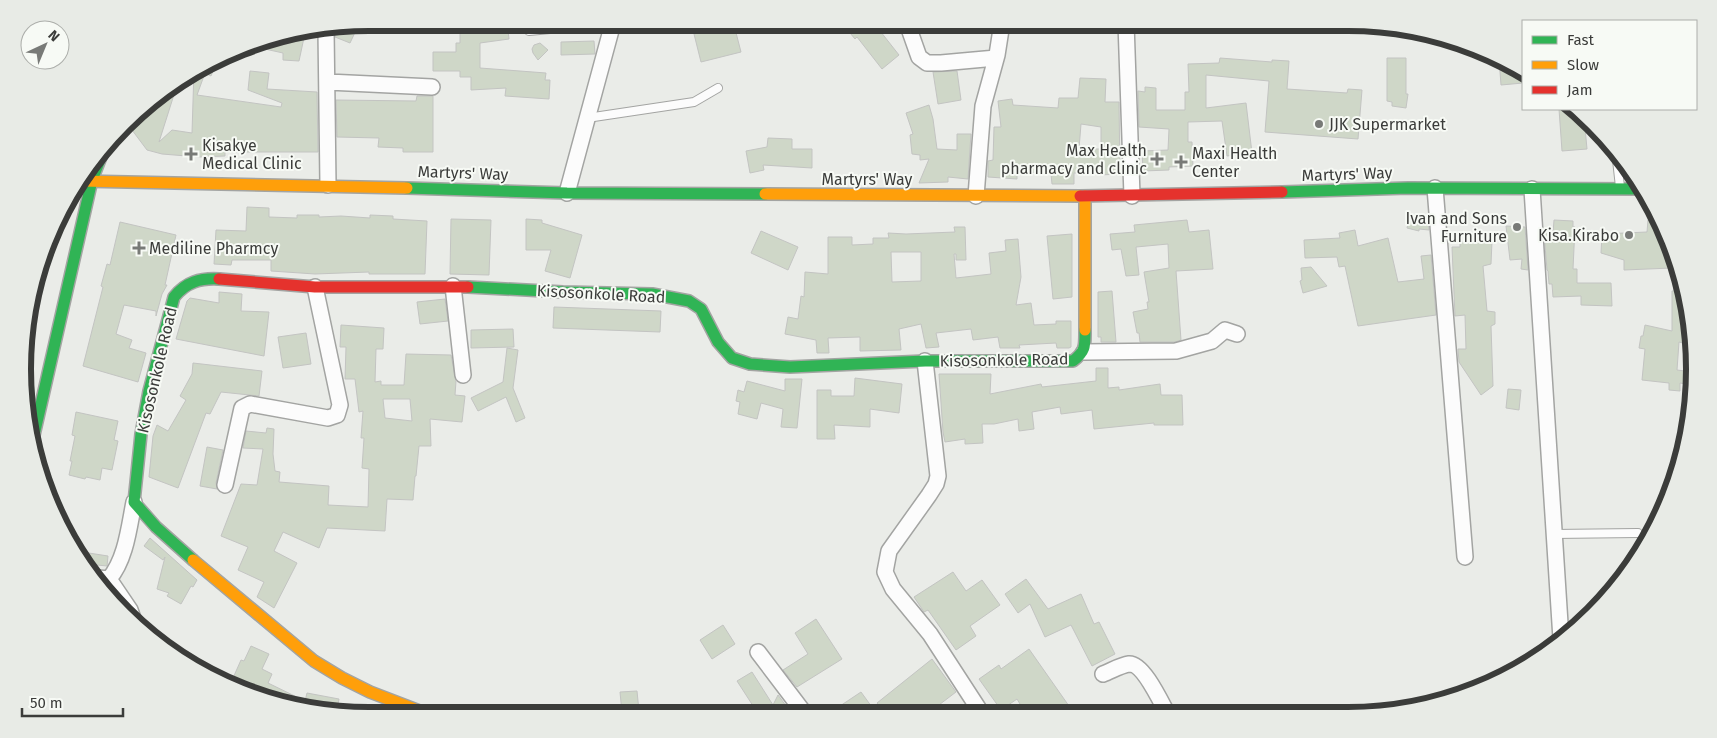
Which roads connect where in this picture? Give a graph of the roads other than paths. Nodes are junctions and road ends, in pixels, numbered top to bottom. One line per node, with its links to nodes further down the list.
1 (611, 31): 10 (street)
2 (910, 31): 6 (street)
3 (1000, 31): 6 (street)
4 (1126, 31): 22 (street)
5 (326, 34): 7 (street)
6 (996, 58): 20 (street)
7 (328, 82): 8 (street); 14 (street)
8 (432, 87)
9 (718, 88): 10 (lane)
10 (587, 118): 19 (street)
11 (1617, 165): 17 (lane)
12 (89, 180): 14 (main road, Martyrs' Way)
13 (86, 184): 29 (main road)
14 (328, 185): 19 (main road, Martyrs' Way)
15 (1435, 188): 16 (main road, Martyrs' Way); 22 (main road, Martyrs' Way); 34 (street)
16 (1532, 189): 17 (main road, Martyrs' Way); 33 (street)
17 (1620, 189): 18 (main road, Martyrs' Way)
18 (1634, 189)
19 (568, 193): 20 (main road, Martyrs' Way)
20 (976, 196): 21 (main road, Martyrs' Way)
21 (1085, 196): 22 (main road, Martyrs' Way); 26 (main road, Kisosonkole Road)
22 (1132, 196)
23 (453, 286): 24 (main road, Kisosonkole Road); 27 (main road, Kisosonkole Road); 28 (street)
24 (315, 287): 30 (street); 31 (main road, Kisosonkole Road)
25 (1237, 334): 26 (street)
26 (1084, 352): 27 (main road, Kisosonkole Road)
27 (924, 362): 42 (street)
28 (462, 375)
29 (36, 424)
30 (225, 485)
31 (134, 502): 35 (street, Kisosonkole Road); 40 (main road)
32 (1638, 533): 33 (lane)
33 (1553, 534): 37 (street)
34 (1465, 556)
35 (104, 578): 36 (street)
36 (118, 595)
37 (1560, 632)
38 (758, 652): 41 (street)
39 (1103, 674): 43 (street)
40 (392, 707)
41 (800, 707)
42 (977, 707)
43 (1163, 707)

